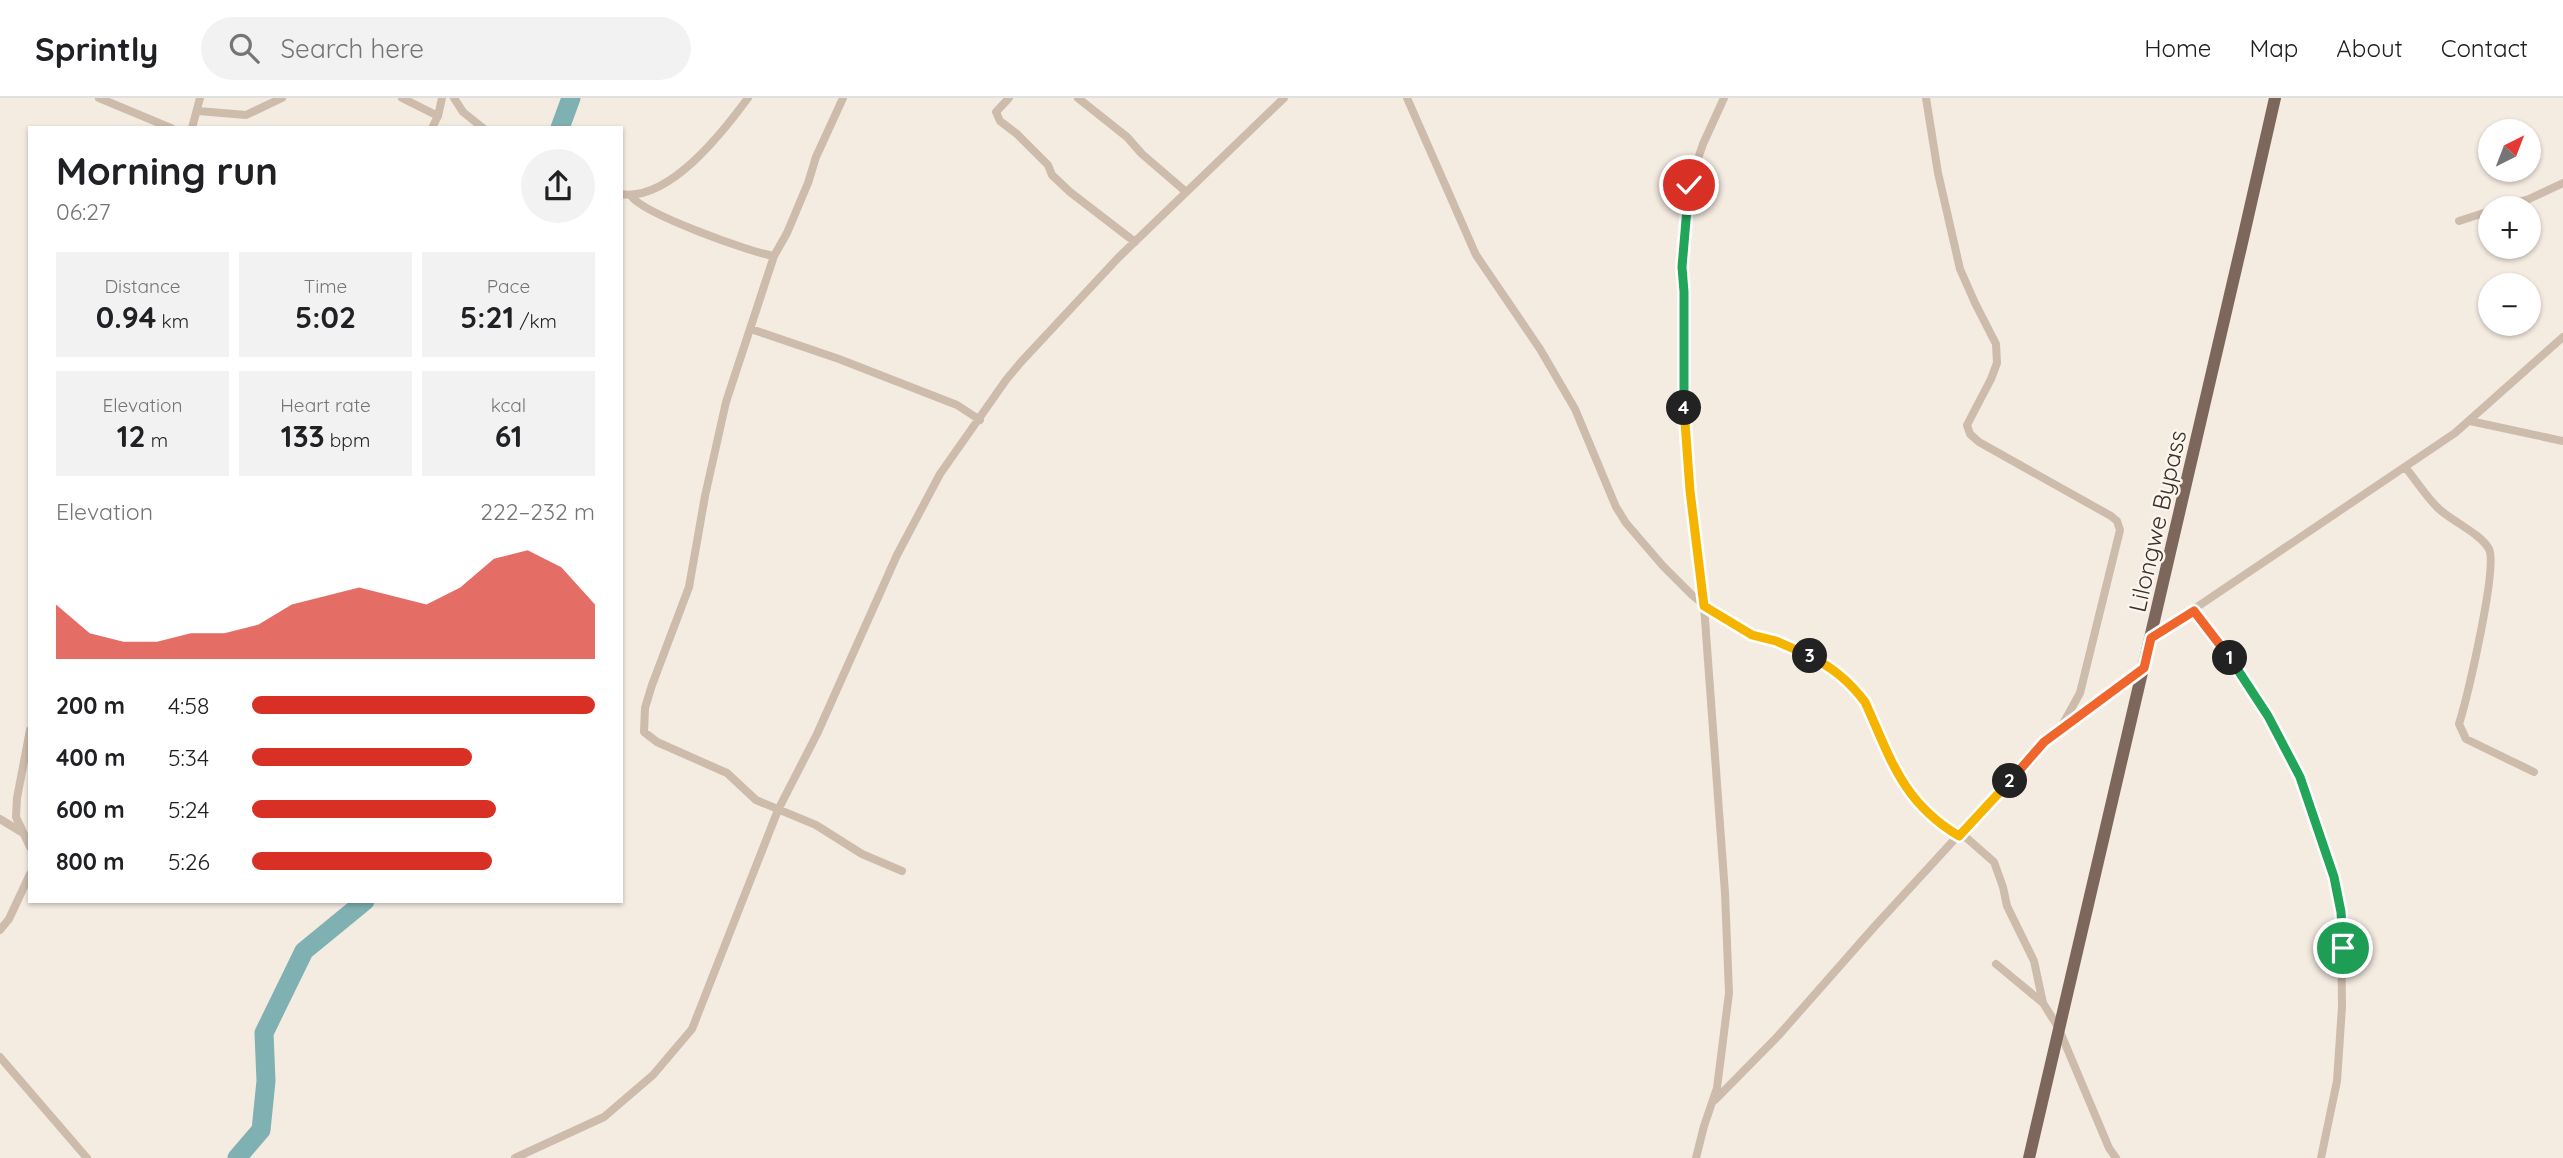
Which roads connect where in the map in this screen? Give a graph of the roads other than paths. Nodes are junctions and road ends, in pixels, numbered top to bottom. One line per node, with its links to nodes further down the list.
1 (99, 98): 18 (street)
2 (200, 98): 16 (street)
3 (282, 98): 16 (street)
4 (402, 98): 17 (street)
5 (442, 98): 17 (street)
6 (454, 98): 21 (street)
7 (748, 98): 24 (street)
8 (843, 98): 29 (street)
9 (1009, 98): 28 (street)
10 (1078, 98): 23 (street)
11 (1284, 98): 23 (street)
12 (1407, 98): 36 (street)
13 (1724, 98): 36 (street)
14 (1926, 98): 40 (street)
15 (2275, 98): 38 (main road, Lilongwe Bypass)
16 (198, 111): 19 (street)
17 (438, 116): 20 (street)
18 (166, 126)
19 (193, 126)
20 (433, 126)
21 (480, 126)
22 (2563, 183): 25 (street)
23 (1185, 191): 28 (street)
24 (626, 195): 29 (street)
25 (2535, 196)
26 (2478, 215): 27 (street)
27 (2459, 221)
28 (1135, 242): 32 (street)
29 (774, 256): 30 (street)
30 (751, 328): 32 (street); 43 (street)
31 (2563, 337): 33 (street)
32 (980, 420): 43 (street)
33 (2470, 421): 34 (street); 35 (street)
34 (2563, 441)
35 (2405, 467): 37 (street); 42 (street)
36 (1704, 606): 46 (street); 55 (street)
37 (2194, 611): 38 (street); 61 (street)
38 (2151, 638): 39 (main road, Lilongwe Bypass)
39 (2144, 668): 40 (street); 53 (main road, Lilongwe Bypass)
40 (2059, 731): 46 (street)
41 (28, 740): 45 (street)
42 (2534, 772)
43 (778, 810): 48 (street); 57 (street)
44 (0, 819): 45 (street)
45 (25, 835): 47 (street)
46 (1960, 835): 52 (street); 55 (street)
47 (28, 842)
48 (902, 871)
49 (28, 878): 50 (street)
50 (0, 930)
51 (1996, 964): 52 (street)
52 (2043, 1003): 53 (street)
53 (2058, 1027): 59 (main road, Lilongwe Bypass); 60 (street)
54 (0, 1057): 56 (street)
55 (1713, 1102): 58 (street)
56 (88, 1158)
57 (515, 1158)
58 (1696, 1158)
59 (2029, 1158)
60 (2116, 1158)
61 (2321, 1158)

